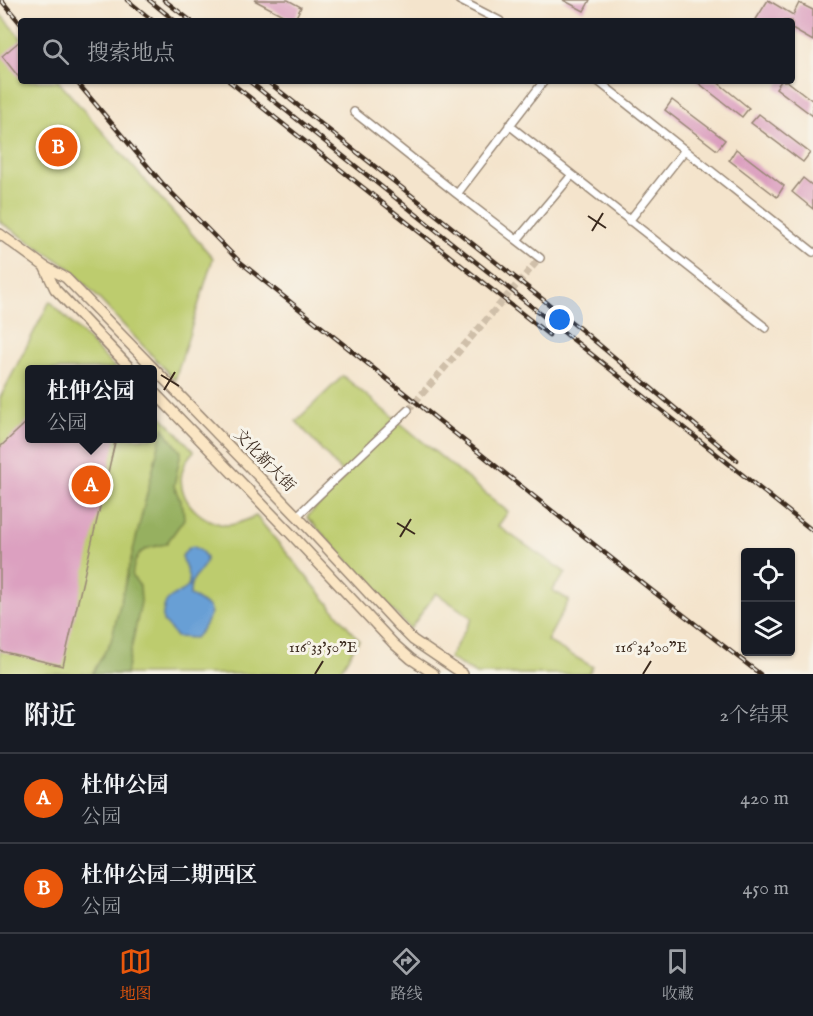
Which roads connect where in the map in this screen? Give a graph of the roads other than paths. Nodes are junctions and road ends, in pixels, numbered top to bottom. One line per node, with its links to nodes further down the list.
1 (459, 0): 2 (street)
2 (494, 18)
3 (542, 84): 6 (street)
4 (602, 84): 7 (street)
5 (354, 112): 9 (street)
6 (509, 125): 8 (street); 9 (street)
7 (685, 150): 10 (street); 13 (street)
8 (572, 176): 10 (street); 12 (street)
9 (457, 194): 12 (street)
10 (629, 221): 16 (street)
11 (0, 234): 15 (street, 文化新大街)
12 (517, 240): 14 (street)
13 (813, 252)
14 (540, 258)
15 (44, 266): 17 (street, 文化新大街); 18 (street, 文化新大街)
16 (766, 328)
17 (128, 365)
18 (150, 365)
19 (157, 372): 22 (street, 文化新大街)
20 (157, 394): 23 (street, 文化新大街)
21 (408, 410): 22 (street)
22 (297, 516): 24 (street, 文化新大街)
23 (434, 674)
24 (463, 674)

